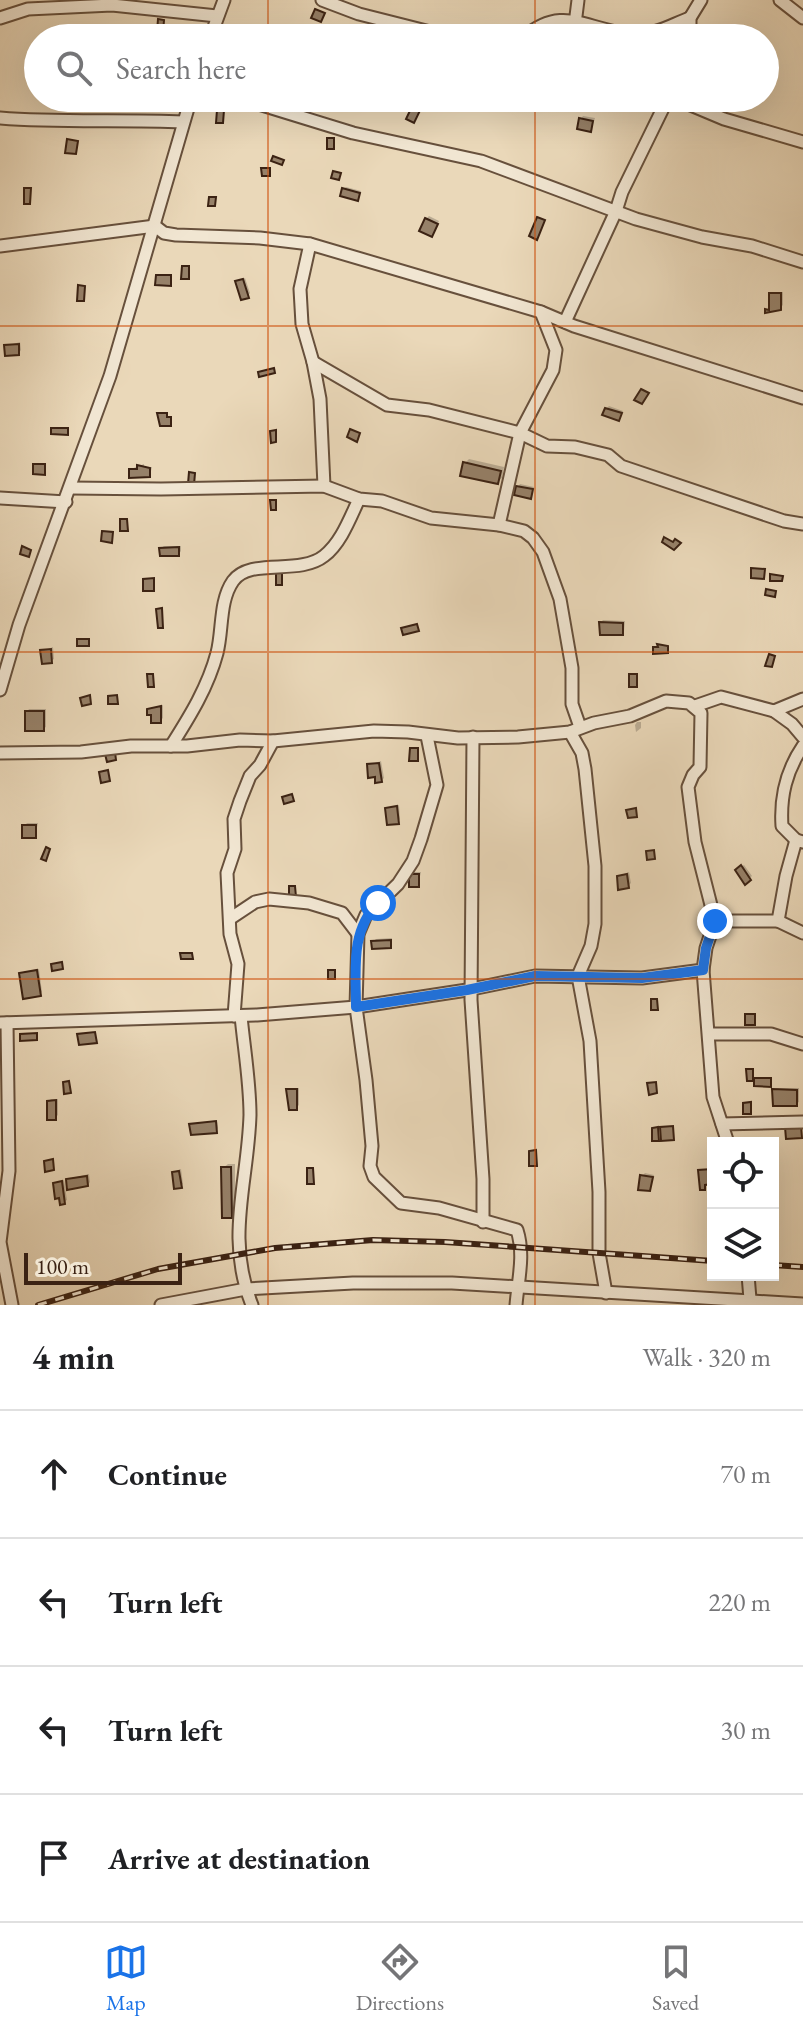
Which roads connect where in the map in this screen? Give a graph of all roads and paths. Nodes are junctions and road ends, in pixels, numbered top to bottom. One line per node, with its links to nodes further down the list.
1 (224, 0): 6 (street)
2 (322, 0): 12 (street)
3 (578, 0): 7 (street)
4 (701, 0): 9 (street)
5 (780, 0): 10 (street)
6 (217, 16): 8 (street); 11 (street)
7 (576, 16): 13 (street); 14 (street)
8 (0, 18)
9 (690, 18): 15 (street); 16 (street)
10 (803, 18)
11 (214, 24)
12 (399, 24)
13 (535, 24)
14 (599, 24)
15 (673, 24)
16 (690, 24)
17 (186, 112): 22 (street)
18 (285, 112): 24 (street)
19 (661, 112): 24 (street)
20 (707, 112): 23 (street)
21 (0, 118): 22 (street)
22 (183, 122): 25 (street)
23 (803, 142)
24 (616, 211): 28 (street); 30 (street)
25 (155, 226): 26 (street); 27 (street); 35 (street)
26 (310, 244): 29 (street); 31 (street)
27 (0, 246)
28 (803, 262)
29 (541, 312): 30 (street); 33 (street)
30 (565, 322): 32 (street)
31 (313, 362): 33 (street); 34 (street)
32 (803, 398)
33 (520, 433): 39 (street); 40 (street)
34 (324, 486): 35 (street); 37 (street)
35 (70, 488): 38 (street)
36 (0, 498): 38 (street)
37 (359, 499): 40 (street); 50 (street)
38 (66, 502): 41 (street)
39 (803, 524)
40 (499, 525): 45 (street)
41 (0, 690)
42 (803, 699): 44 (street)
43 (695, 706): 44 (street); 45 (street); 55 (street)
44 (774, 711): 48 (street)
45 (575, 730): 47 (street); 60 (street)
46 (427, 736): 47 (street); 49 (street); 58 (street)
47 (473, 737): 61 (street)
48 (803, 737)
49 (273, 741): 50 (street); 54 (street)
50 (171, 746): 52 (street)
51 (803, 746): 53 (street)
52 (0, 753)
53 (800, 841): 56 (street)
54 (231, 918): 58 (street); 63 (street)
55 (715, 921): 56 (street); 59 (street)
56 (778, 921): 57 (street)
57 (803, 933)
58 (358, 934): 62 (street)
59 (703, 970): 60 (street); 65 (street)
60 (578, 976): 61 (street); 74 (street)
61 (471, 989): 62 (street); 70 (street)
62 (356, 1007): 63 (street); 70 (street)
63 (238, 1016): 64 (street); 73 (street)
64 (3, 1023): 77 (street)
65 (710, 1034): 66 (street); 68 (street)
66 (803, 1044)
67 (803, 1122): 68 (street)
68 (722, 1124): 69 (street)
69 (726, 1137)
70 (483, 1222): 72 (street)
71 (748, 1281): 75 (street)
72 (517, 1287): 73 (street); 74 (street); 80 (street)
73 (246, 1289): 78 (street); 79 (street)
74 (606, 1293): 75 (street)
75 (750, 1299): 76 (street)
76 (803, 1304)
77 (12, 1305)
78 (161, 1305)
79 (252, 1305)
80 (516, 1305)

